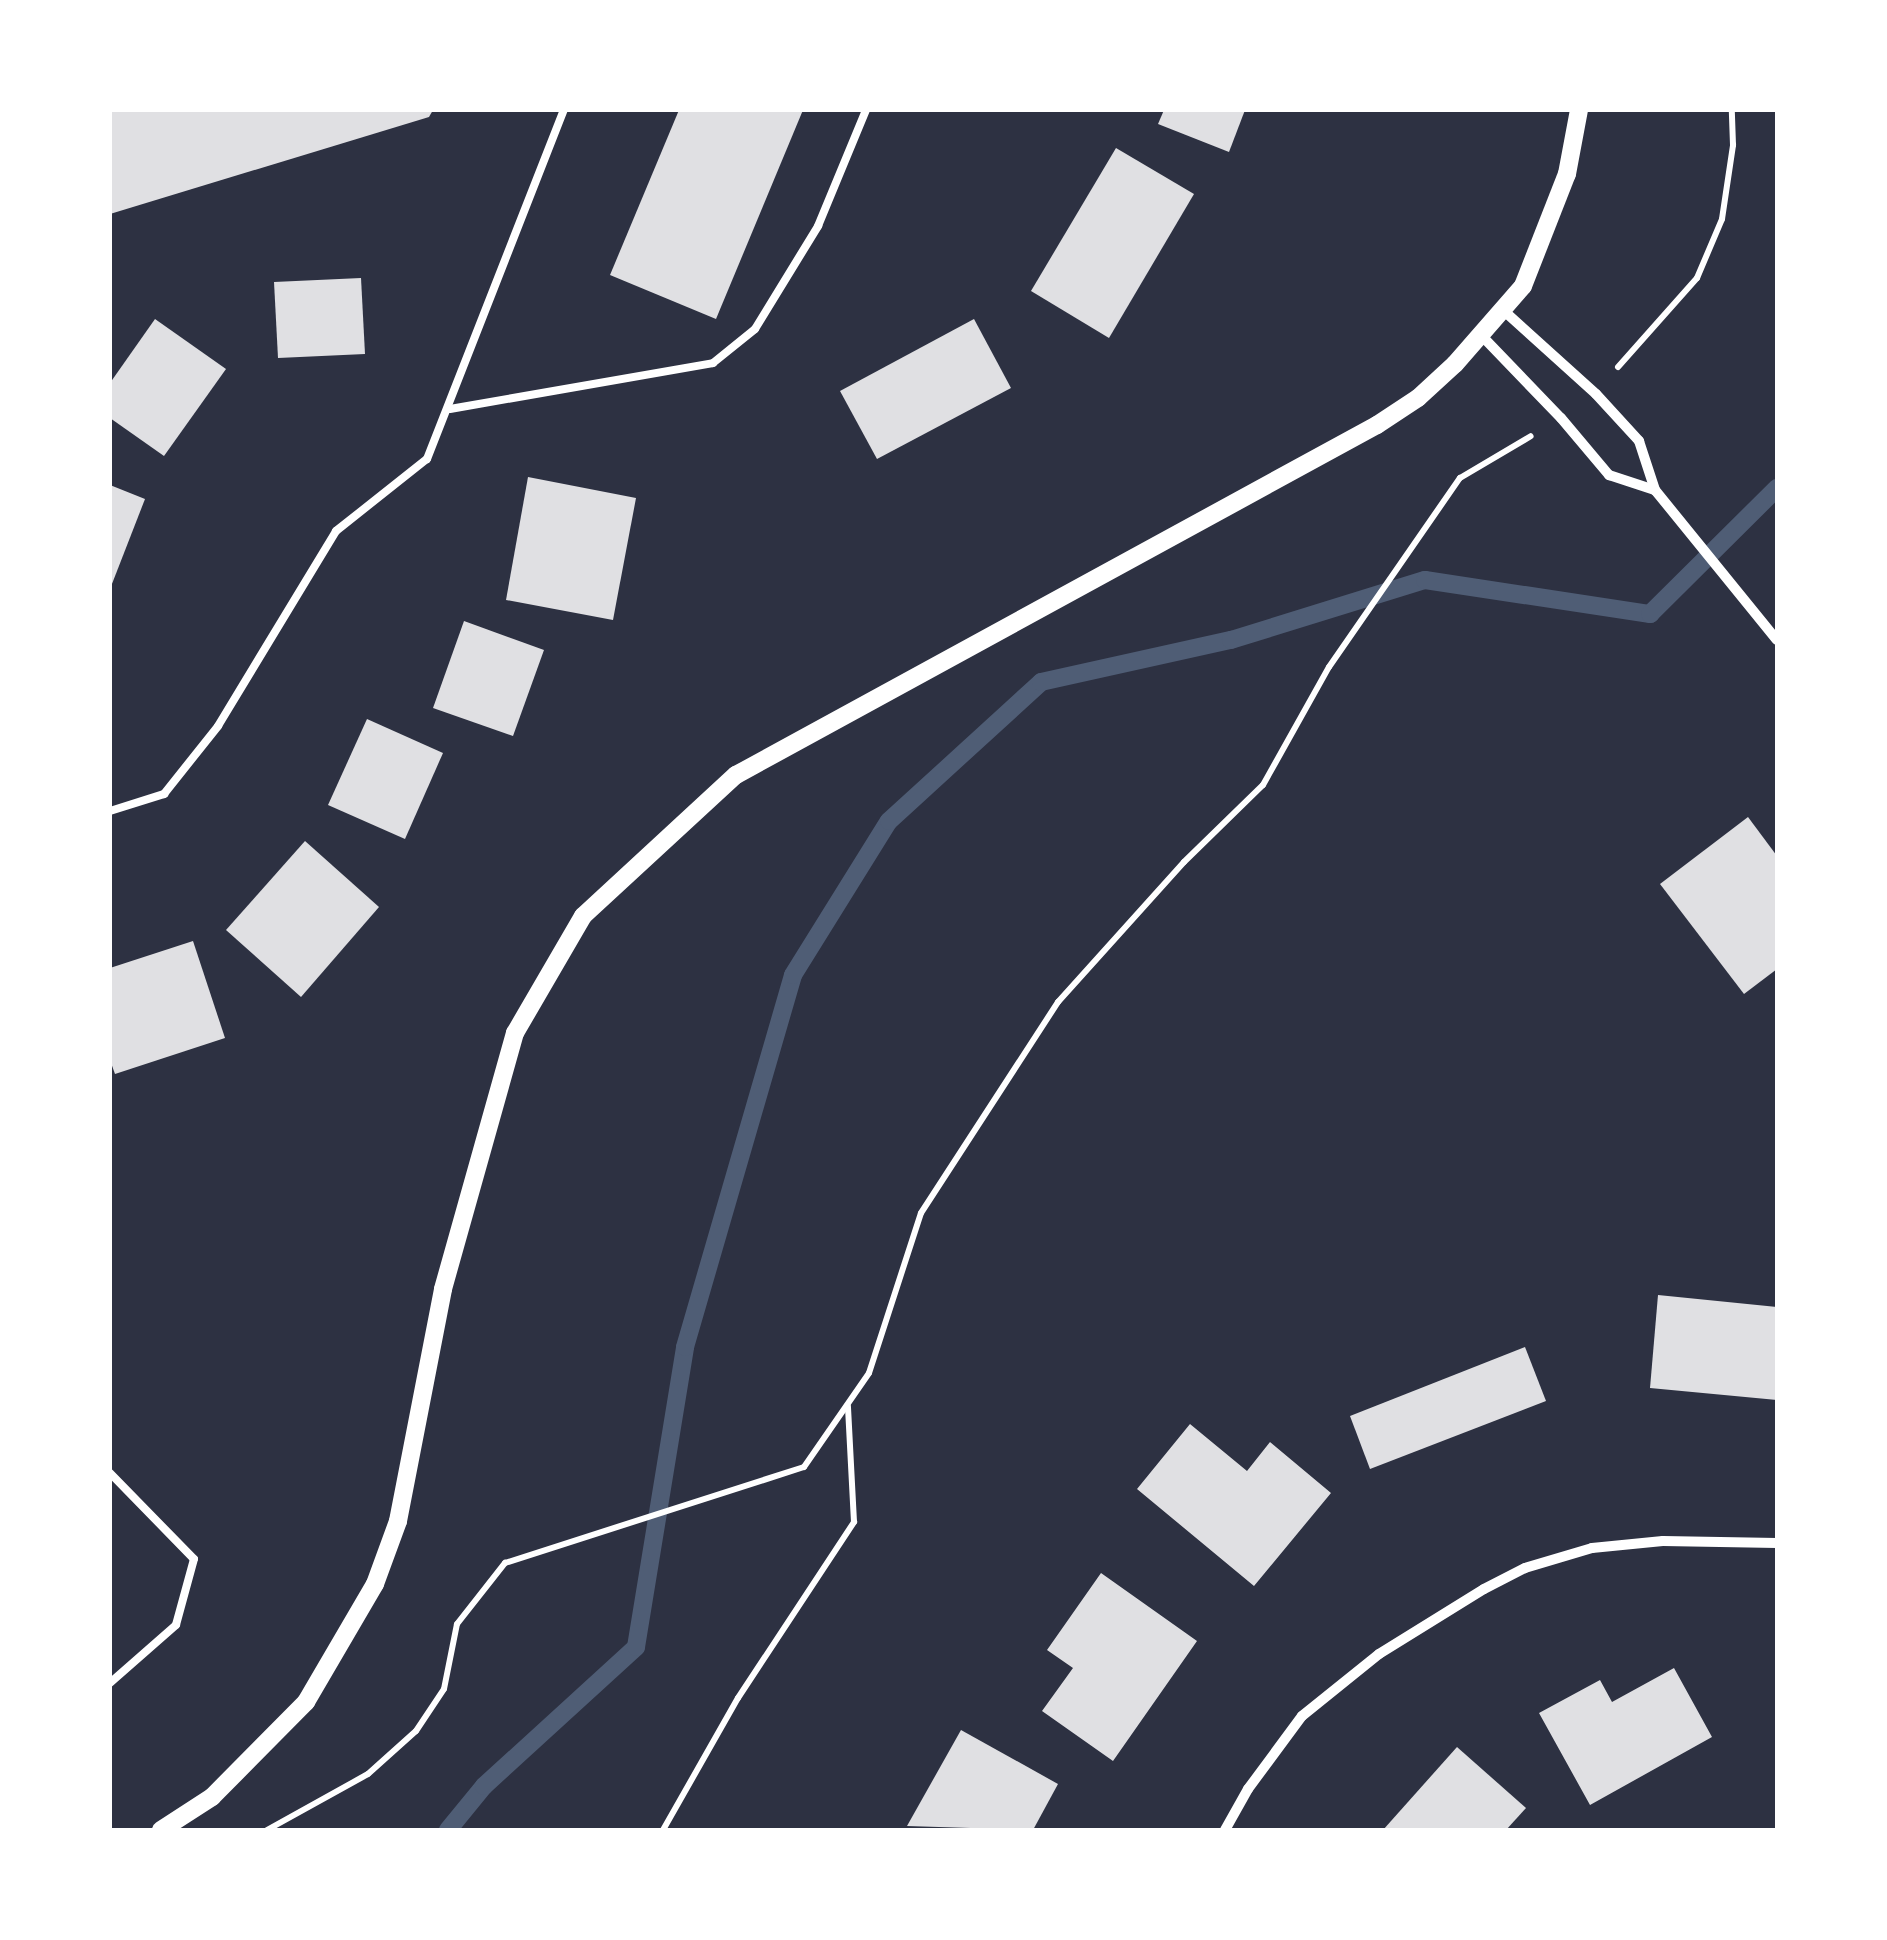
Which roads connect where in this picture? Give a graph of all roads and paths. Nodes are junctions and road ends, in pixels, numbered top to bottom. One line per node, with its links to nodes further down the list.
1 (564, 110): 8 (lane)
2 (866, 110): 8 (lane)
3 (1579, 110): 5 (street)
4 (1732, 110): 7 (path)
5 (1503, 310): 6 (street); 10 (street)
6 (1482, 335): 10 (street); 17 (street)
7 (1613, 372)
8 (450, 409): 12 (lane)
9 (1546, 428): 13 (path)
10 (1655, 490): 11 (street)
11 (1777, 640)
12 (110, 811)
13 (848, 1403): 18 (path); 19 (path)
14 (110, 1473): 16 (lane)
15 (1777, 1542): 20 (street)
16 (110, 1683)
17 (161, 1830)
18 (267, 1830)
19 (663, 1830)
20 (1225, 1830)

